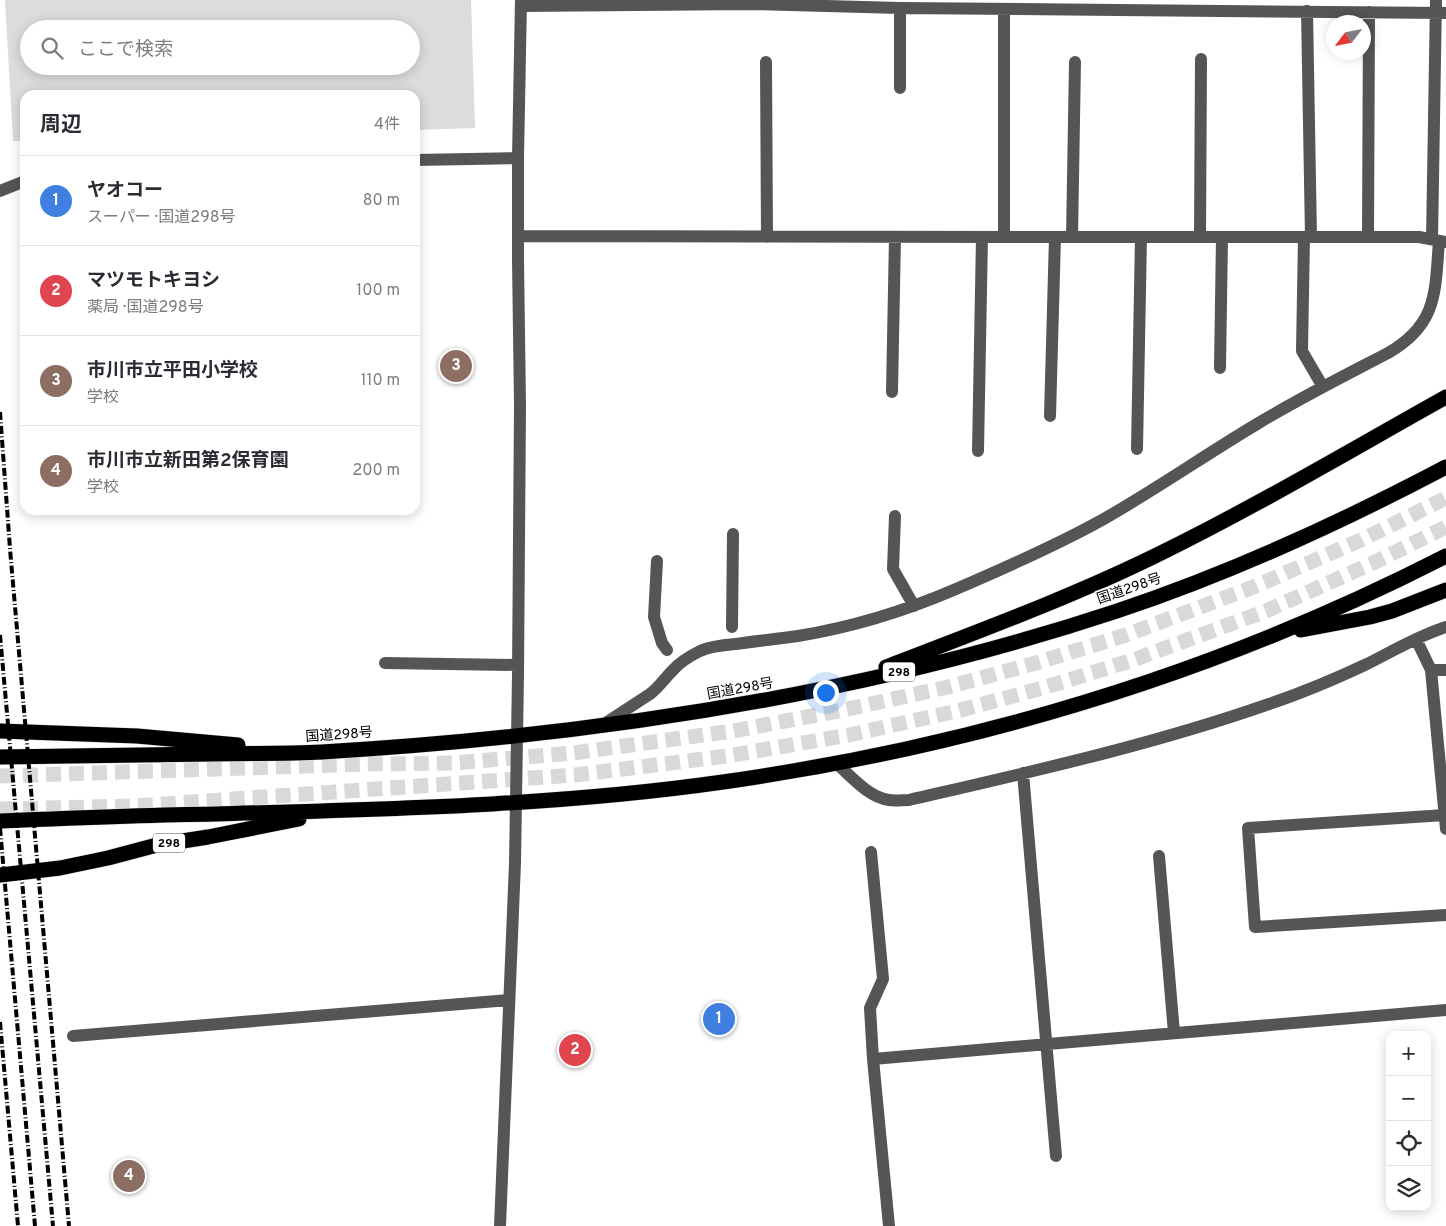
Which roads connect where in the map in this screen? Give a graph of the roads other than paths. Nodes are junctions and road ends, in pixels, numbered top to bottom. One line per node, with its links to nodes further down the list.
1 (752, 2): 2 (street); 3 (street)
2 (521, 3): 12 (street)
3 (900, 8): 4 (street); 11 (street)
4 (1004, 9): 6 (street); 20 (street)
5 (1439, 9): 7 (street); 28 (street)
6 (1307, 11): 7 (street); 25 (street)
7 (1369, 12): 26 (street)
8 (1201, 59): 23 (street)
9 (766, 62): 17 (street)
10 (1075, 62): 27 (street)
11 (900, 88)
12 (518, 158): 13 (street); 16 (street)
13 (420, 160)
14 (20, 183): 15 (street)
15 (0, 191)
16 (518, 236): 17 (street); 49 (street)
17 (767, 237): 18 (street)
18 (895, 237): 19 (street); 31 (street)
19 (982, 237): 20 (street); 35 (street)
20 (1004, 237): 21 (street)
21 (1055, 237): 27 (street); 33 (street)
22 (1141, 237): 23 (street); 27 (street); 34 (street)
23 (1200, 237): 24 (street)
24 (1222, 237): 25 (street); 29 (street)
25 (1307, 237): 26 (street); 30 (street)
26 (1368, 237): 28 (street)
27 (1072, 238)
28 (1439, 241): 30 (street)
29 (1220, 368)
30 (1324, 387): 42 (street)
31 (892, 392)
32 (1446, 397): 52 (highway)
33 (1050, 416)
34 (1137, 449)
35 (978, 451)
36 (1446, 467): 52 (highway, 国道298号 / 298)
37 (895, 516): 42 (street)
38 (733, 534): 44 (street)
39 (1446, 556): 45 (highway, 298)
40 (657, 561): 47 (street)
41 (1446, 590): 45 (highway)
42 (914, 606): 53 (street)
43 (1446, 627): 46 (street)
44 (732, 628)
45 (1276, 635): 58 (highway, 298)
46 (1416, 639): 50 (street); 59 (street)
47 (667, 650)
48 (385, 663): 49 (street)
49 (518, 665): 55 (street)
50 (1431, 670): 51 (street); 62 (street)
51 (1446, 670)
52 (836, 687): 53 (highway, 国道298号 / 298)
53 (602, 726): 55 (highway, 国道298号 / 298)
54 (0, 731): 56 (highway, 298)
55 (517, 735): 56 (highway, 国道298号 / 298); 60 (street)
56 (319, 752): 57 (highway, 国道298号 / 298)
57 (0, 757)
58 (836, 763): 59 (street); 60 (highway, 298)
59 (1023, 773): 73 (street)
60 (516, 802): 61 (highway, 298); 69 (street)
61 (337, 811): 63 (highway, 298); 67 (highway, 298)
62 (1445, 815): 64 (street); 68 (street)
63 (0, 821)
64 (1446, 829)
65 (871, 852): 74 (street)
66 (1159, 856): 71 (street)
67 (0, 875)
68 (1446, 915)
69 (509, 1000): 72 (street); 76 (street)
70 (1446, 1010): 71 (street)
71 (1174, 1034): 73 (street)
72 (73, 1036)
73 (1046, 1044): 74 (street); 75 (street)
74 (873, 1059): 77 (street)
75 (1056, 1156)
76 (500, 1226)
77 (889, 1226)

